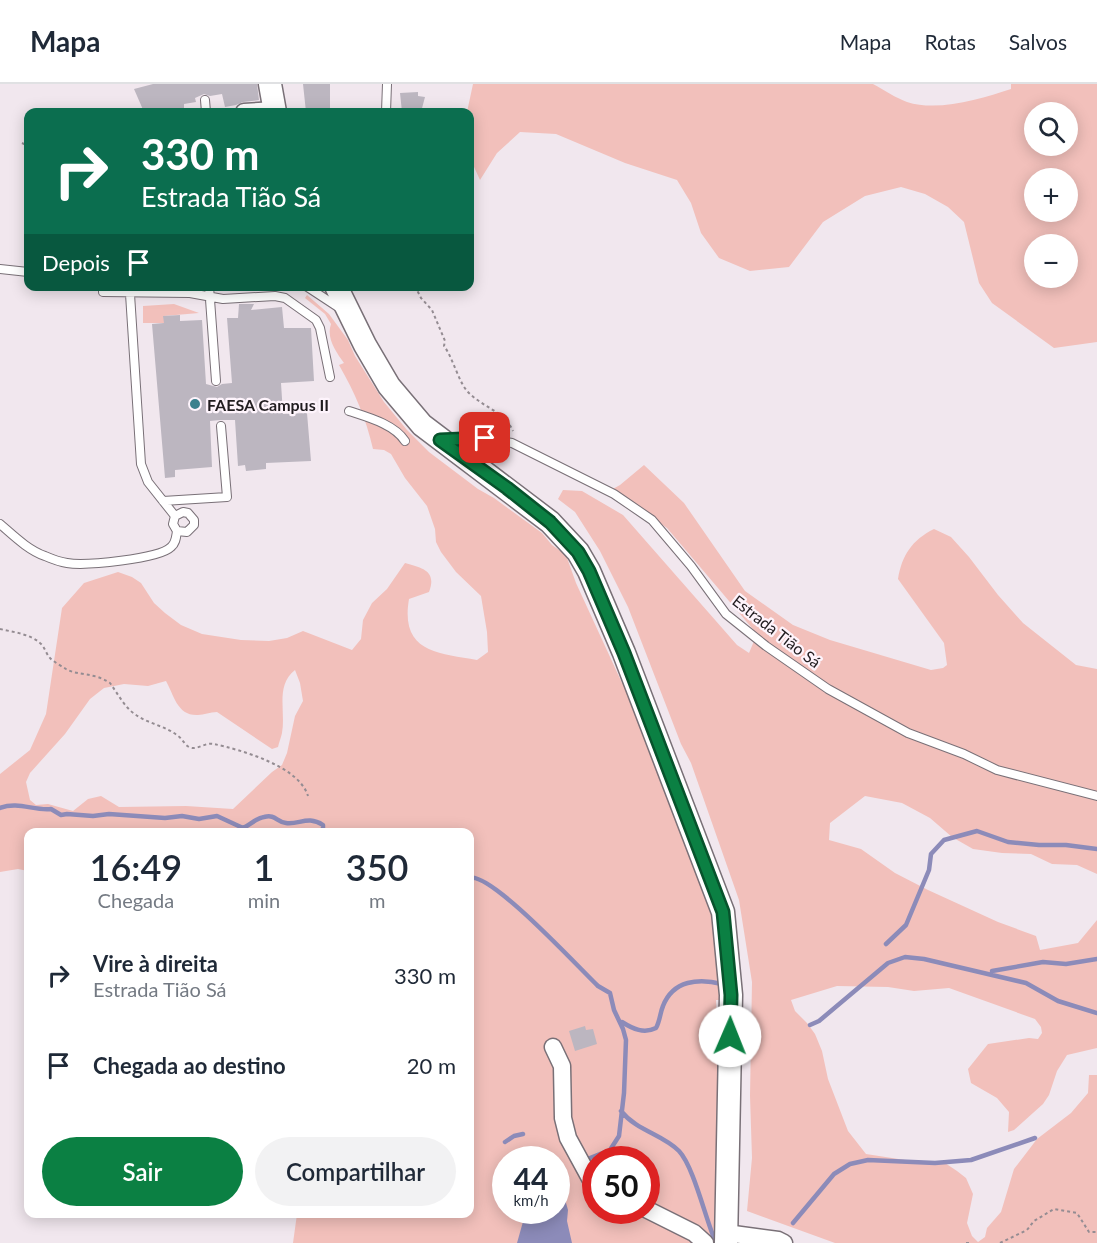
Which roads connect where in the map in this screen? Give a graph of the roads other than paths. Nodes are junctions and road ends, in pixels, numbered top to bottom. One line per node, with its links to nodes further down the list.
1 (270, 84): 5 (main road)
2 (387, 84): 6 (lane)
3 (205, 100): 4 (lane)
4 (206, 108)
5 (274, 108)
6 (386, 108)
7 (0, 269): 8 (lane)
8 (24, 272)
9 (103, 291): 16 (lane)
10 (174, 291): 16 (lane)
11 (192, 291): 17 (lane)
12 (209, 291): 17 (lane)
13 (314, 291): 18 (lane)
14 (339, 291): 18 (main road)
15 (348, 291): 18 (lane)
16 (130, 294): 25 (lane)
17 (210, 298): 19 (lane); 20 (lane)
18 (350, 313): 23 (main road)
19 (330, 377)
20 (216, 381)
21 (349, 411): 24 (lane)
22 (221, 426): 25 (lane)
23 (440, 440): 29 (lane, Estrada Tião Sá); 33 (main road)
24 (405, 441)
25 (163, 501): 26 (lane)
26 (175, 516): 28 (lane); 28 (lane)
27 (0, 524): 28 (lane)
28 (177, 531)
29 (1097, 796)
30 (553, 1047): 31 (street)
31 (582, 1164)
32 (660, 1216): 34 (street)
33 (726, 1238): 35 (street)
34 (705, 1243)
35 (784, 1243)

